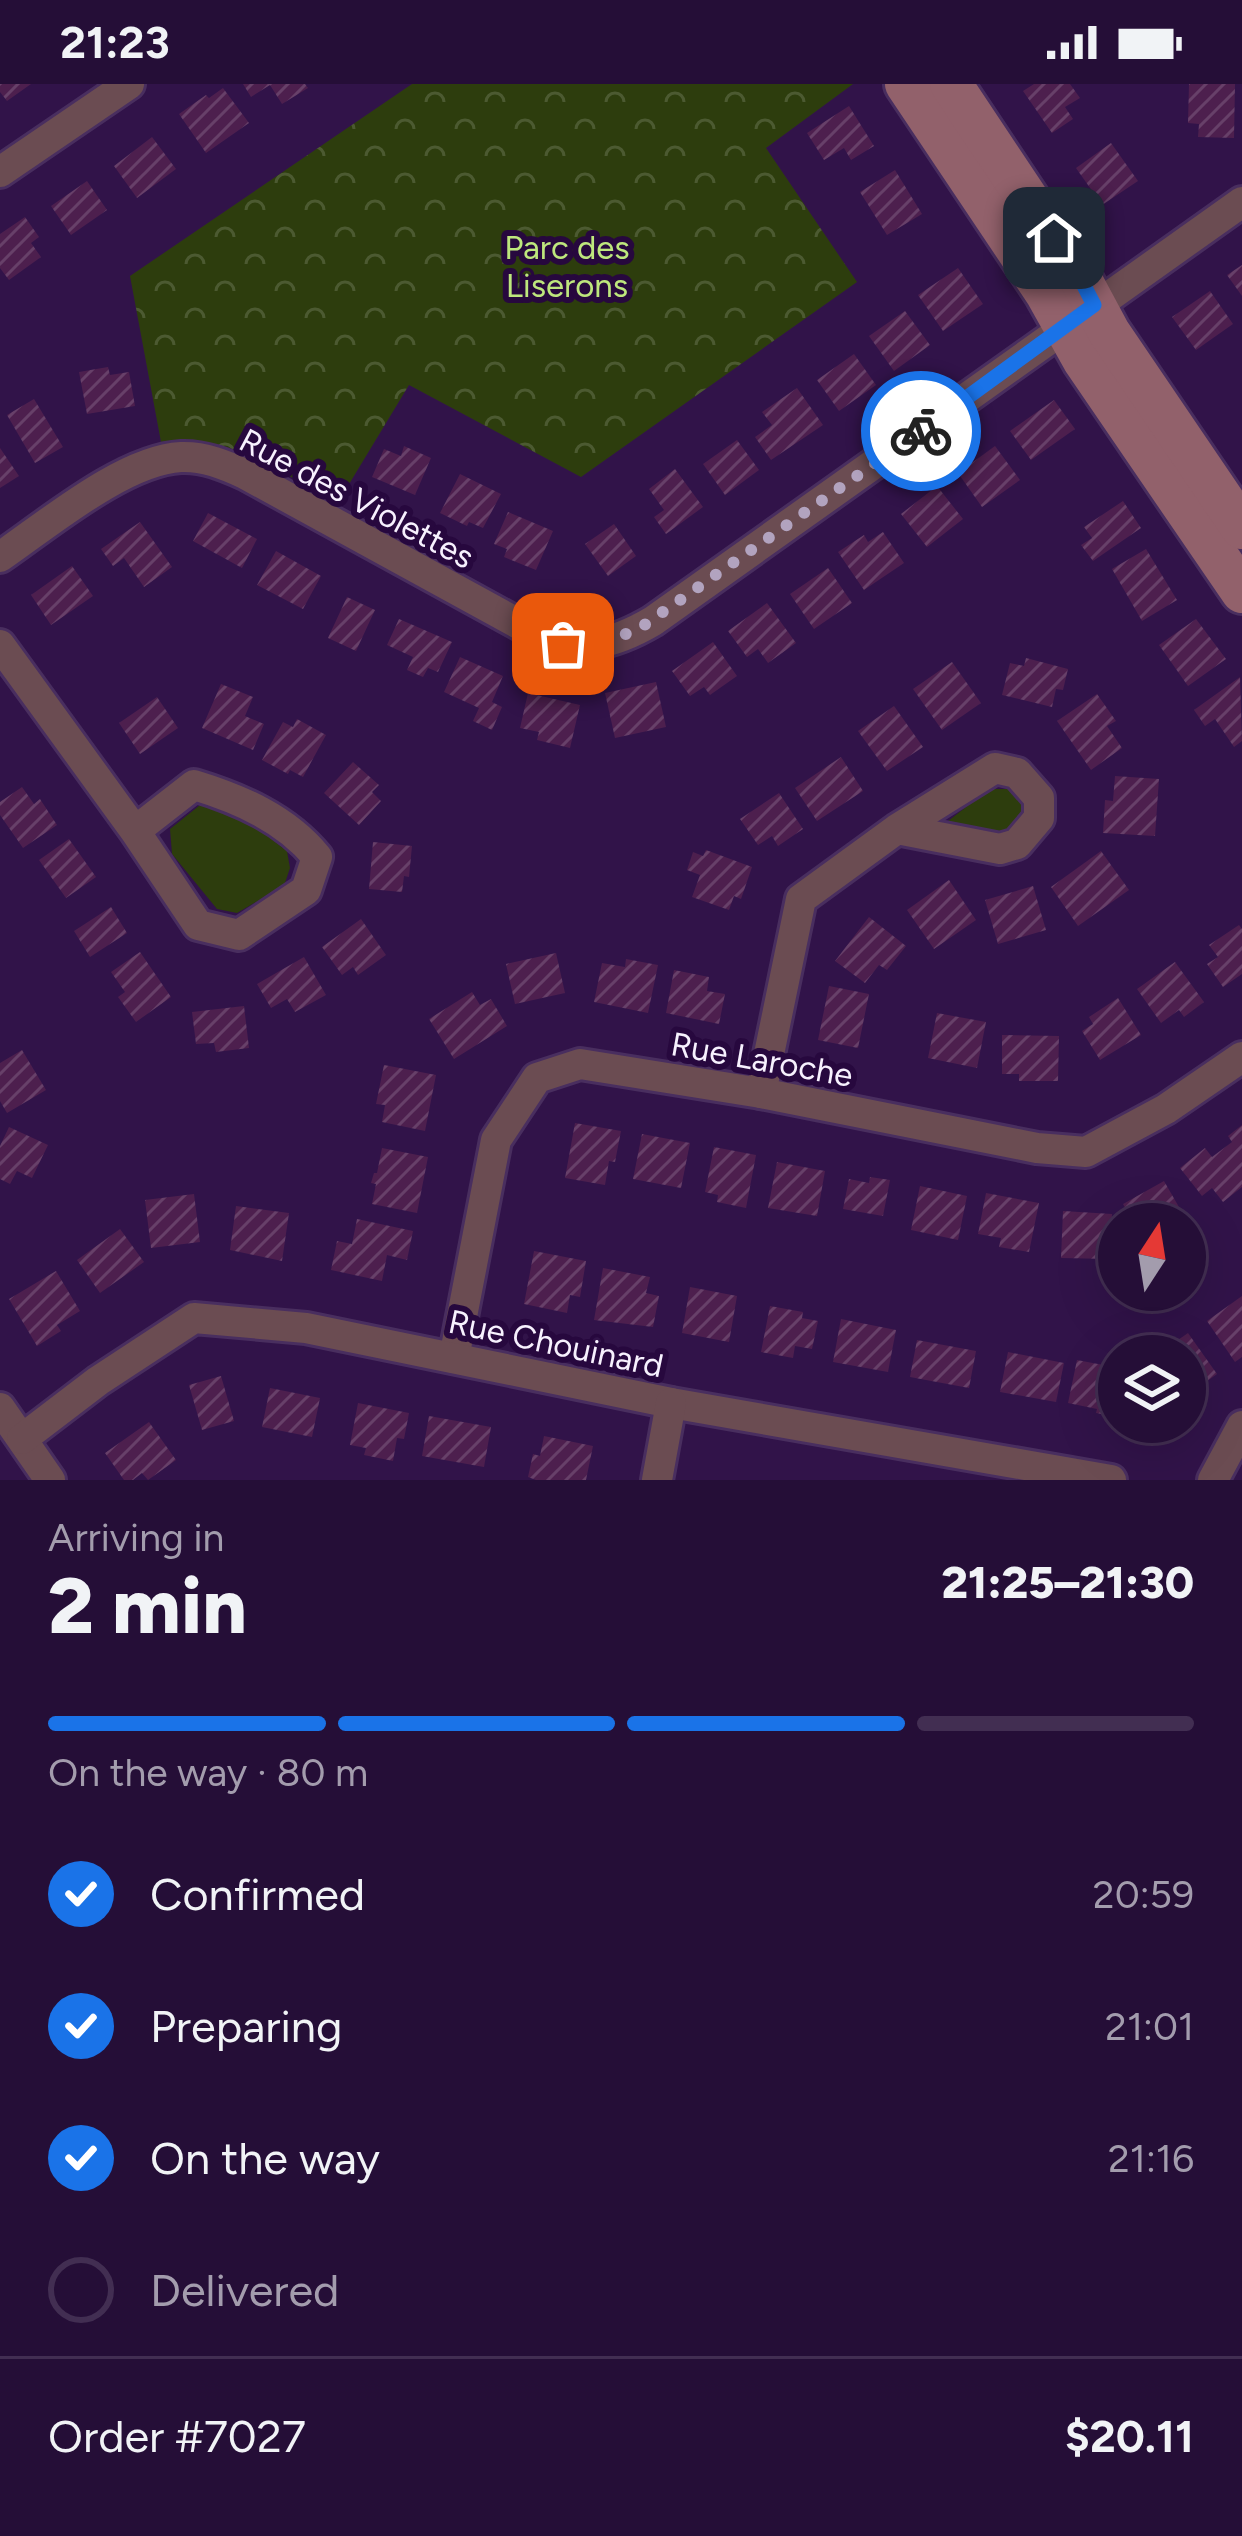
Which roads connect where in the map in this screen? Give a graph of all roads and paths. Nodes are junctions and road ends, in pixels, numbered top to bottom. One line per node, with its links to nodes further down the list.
1 (130, 84): 4 (street)
2 (906, 84): 6 (street)
3 (951, 84): 6 (street)
4 (0, 172)
5 (1242, 202): 6 (street, Rue des Violettes)
6 (1080, 317): 7 (street); 8 (street, Rue des Violettes); 9 (street)
7 (1242, 528)
8 (0, 557)
9 (1238, 578)
10 (0, 645): 12 (street)
11 (897, 829): 14 (street)
12 (136, 831): 12 (street)
13 (1242, 1057): 14 (street, Rue Laroche)
14 (761, 1093): 15 (street, Rue Laroche)
15 (454, 1358): 16 (street, Rue Chouinard); 19 (street, Rue Chouinard)
16 (671, 1403): 21 (street); 22 (street, Rue Chouinard)
17 (0, 1408): 19 (street)
18 (1242, 1426): 23 (street)
19 (22, 1439): 20 (street)
20 (50, 1480)
21 (656, 1480)
22 (1111, 1480)
23 (1213, 1480)

